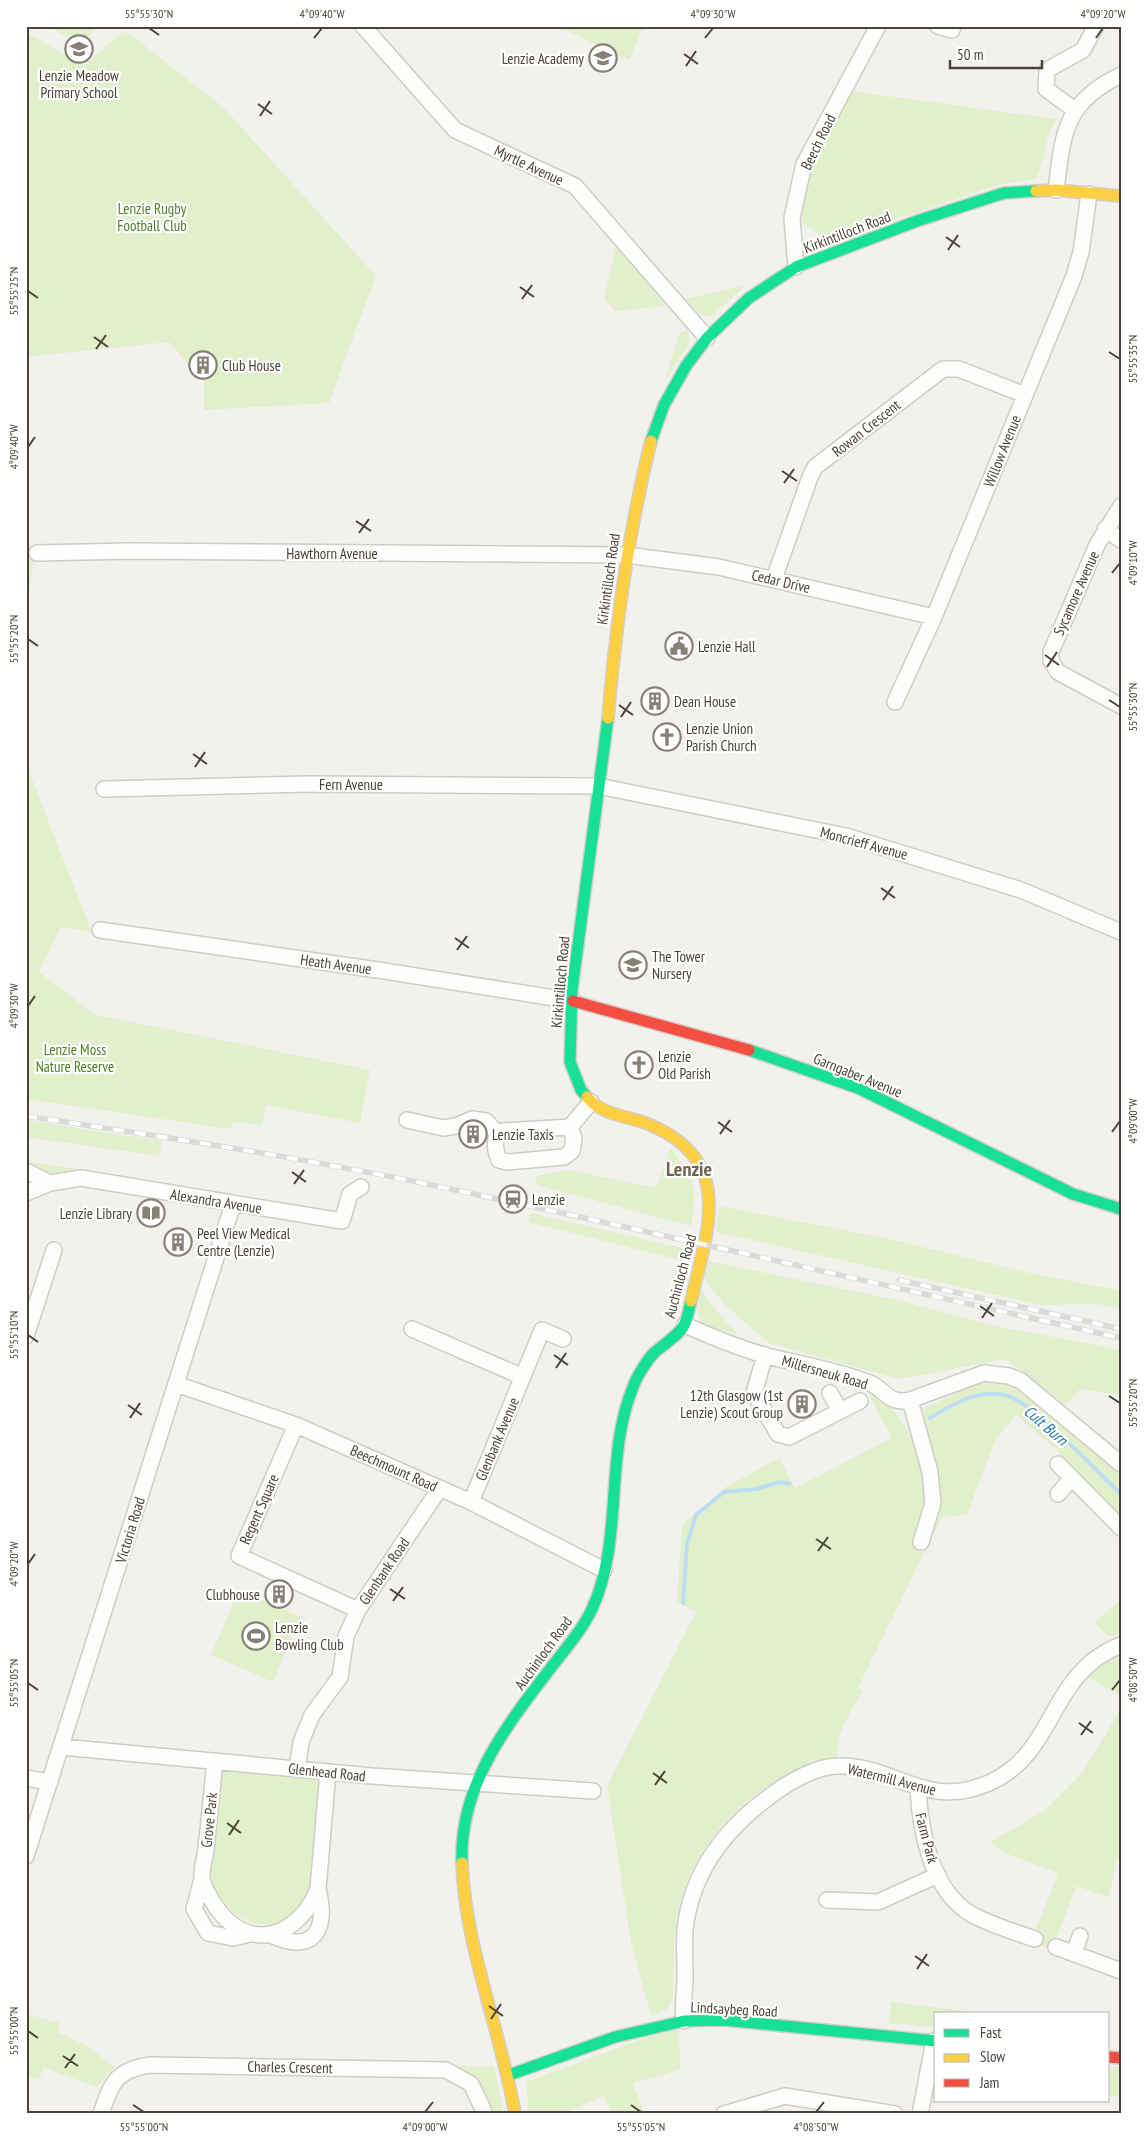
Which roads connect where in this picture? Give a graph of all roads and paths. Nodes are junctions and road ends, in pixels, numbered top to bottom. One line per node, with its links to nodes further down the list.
1 (363, 26): 12 (street, Myrtle Avenue)
2 (878, 26): 11 (street, Beech Road)
3 (938, 26): 4 (street)
4 (953, 26)
5 (1096, 26): 7 (street)
6 (1121, 75): 7 (street)
7 (1076, 112): 8 (street)
8 (1056, 190): 9 (main road, Kirkintilloch Road); 11 (main road, Kirkintilloch Road)
9 (1088, 194): 10 (main road, Kirkintilloch Road); 13 (street, Willow Avenue)
10 (1121, 196)
11 (796, 267): 12 (main road, Kirkintilloch Road)
12 (707, 338): 18 (main road, Kirkintilloch Road)
13 (1025, 395): 19 (street, Rowan Crescent); 20 (street, Willow Avenue)
14 (1121, 506): 15 (street, Sycamore Avenue)
15 (1105, 530): 16 (street); 22 (street, Sycamore Avenue)
16 (1121, 540)
17 (38, 553): 18 (street, Hawthorn Avenue)
18 (626, 555): 19 (street, Cedar Drive); 23 (main road, Kirkintilloch Road)
19 (774, 579): 20 (street, Cedar Drive)
20 (934, 617): 21 (street, Willow Avenue)
21 (896, 702)
22 (1121, 706)
23 (598, 786): 24 (street, Fern Avenue); 26 (street, Moncrieff Avenue); 27 (main road, Kirkintilloch Road)
24 (104, 789)
25 (100, 930): 27 (street, Heath Avenue)
26 (1121, 932)
27 (572, 1001): 28 (main road, Kirkintilloch Road); 37 (main road, Garngaber Avenue)
28 (591, 1102): 30 (street); 38 (main road, Kirkintilloch Road)
29 (407, 1120): 31 (street)
30 (570, 1127): 31 (street); 31 (street)
31 (498, 1134)
32 (26, 1171): 33 (street)
33 (50, 1183): 35 (street, Alexandra Avenue); 36 (street, Alexandra Avenue)
34 (361, 1187): 36 (street, Alexandra Avenue)
35 (26, 1193)
36 (233, 1204): 47 (street, Victoria Road)
37 (1121, 1209)
38 (710, 1218): 41 (main road, Auchinloch Road)
39 (54, 1250): 40 (street)
40 (29, 1316): 43 (street)
41 (685, 1326): 45 (street, Millersneuk Road); 61 (main road, Auchinloch Road)
42 (412, 1329): 46 (street, Glenbank Avenue)
43 (26, 1336)
44 (563, 1339): 46 (street, Glenbank Avenue)
45 (764, 1355): 49 (street, Millersneuk Road); 51 (street)
46 (523, 1377): 58 (street, Glenbank Avenue)
47 (176, 1384): 52 (street, Beechmount Road); 64 (street, Victoria Road)
48 (830, 1393): 51 (street)
49 (910, 1400): 54 (street); 60 (street)
50 (860, 1401): 51 (street)
51 (840, 1411)
52 (296, 1425): 56 (street, Beechmount Road); 62 (street, Regent Square)
53 (1058, 1464): 55 (street)
54 (1121, 1464)
55 (1072, 1478): 57 (street); 59 (street)
56 (440, 1488): 58 (street, Beechmount Road); 62 (street, Glenbank Road)
57 (1058, 1494)
58 (471, 1502): 61 (street, Beechmount Road)
59 (1121, 1528)
60 (921, 1542)
61 (604, 1570): 70 (main road, Auchinloch Road)
62 (358, 1610): 66 (street, Glenbank Road)
63 (1121, 1645): 71 (street, Watermill Avenue)
64 (62, 1746): 65 (street, Glenhead Road); 69 (street, Victoria Road)
65 (215, 1761): 66 (street, Glenhead Road); 75 (street, Grove Park)
66 (297, 1769): 67 (street, Glenhead Road)
67 (328, 1772): 70 (street, Glenhead Road); 76 (street, Grove Park)
68 (26, 1778): 69 (street)
69 (50, 1782): 73 (street, Victoria Road)
70 (475, 1784): 72 (street, Glenhead Road); 88 (main road, Auchinloch Road)
71 (918, 1788): 74 (street, Farm Park); 85 (street, Watermill Avenue)
72 (593, 1792)
73 (26, 1856)
74 (938, 1875): 77 (street); 81 (street, Farm Park)
75 (202, 1879): 78 (street, Grove Park); 78 (street, Grove Park)
76 (318, 1889): 79 (street, Grove Park); 79 (street, Grove Park)
77 (827, 1900)
78 (250, 1934): 79 (street, Grove Park)
79 (271, 1935)
80 (1080, 1936): 83 (street)
81 (1035, 1939)
82 (1056, 1947): 83 (street)
83 (1074, 1954): 84 (street)
84 (1121, 1971)
85 (684, 2021): 86 (main road, Lindsaybeg Road); 88 (main road, Lindsaybeg Road)
86 (934, 2041)
87 (934, 2046): 94 (street)
88 (509, 2075): 91 (main road, Auchinloch Road)
89 (101, 2114): 90 (street, Charles Crescent)
90 (484, 2114)
91 (515, 2114)
92 (724, 2114): 93 (street)
93 (895, 2114)
94 (920, 2114)

